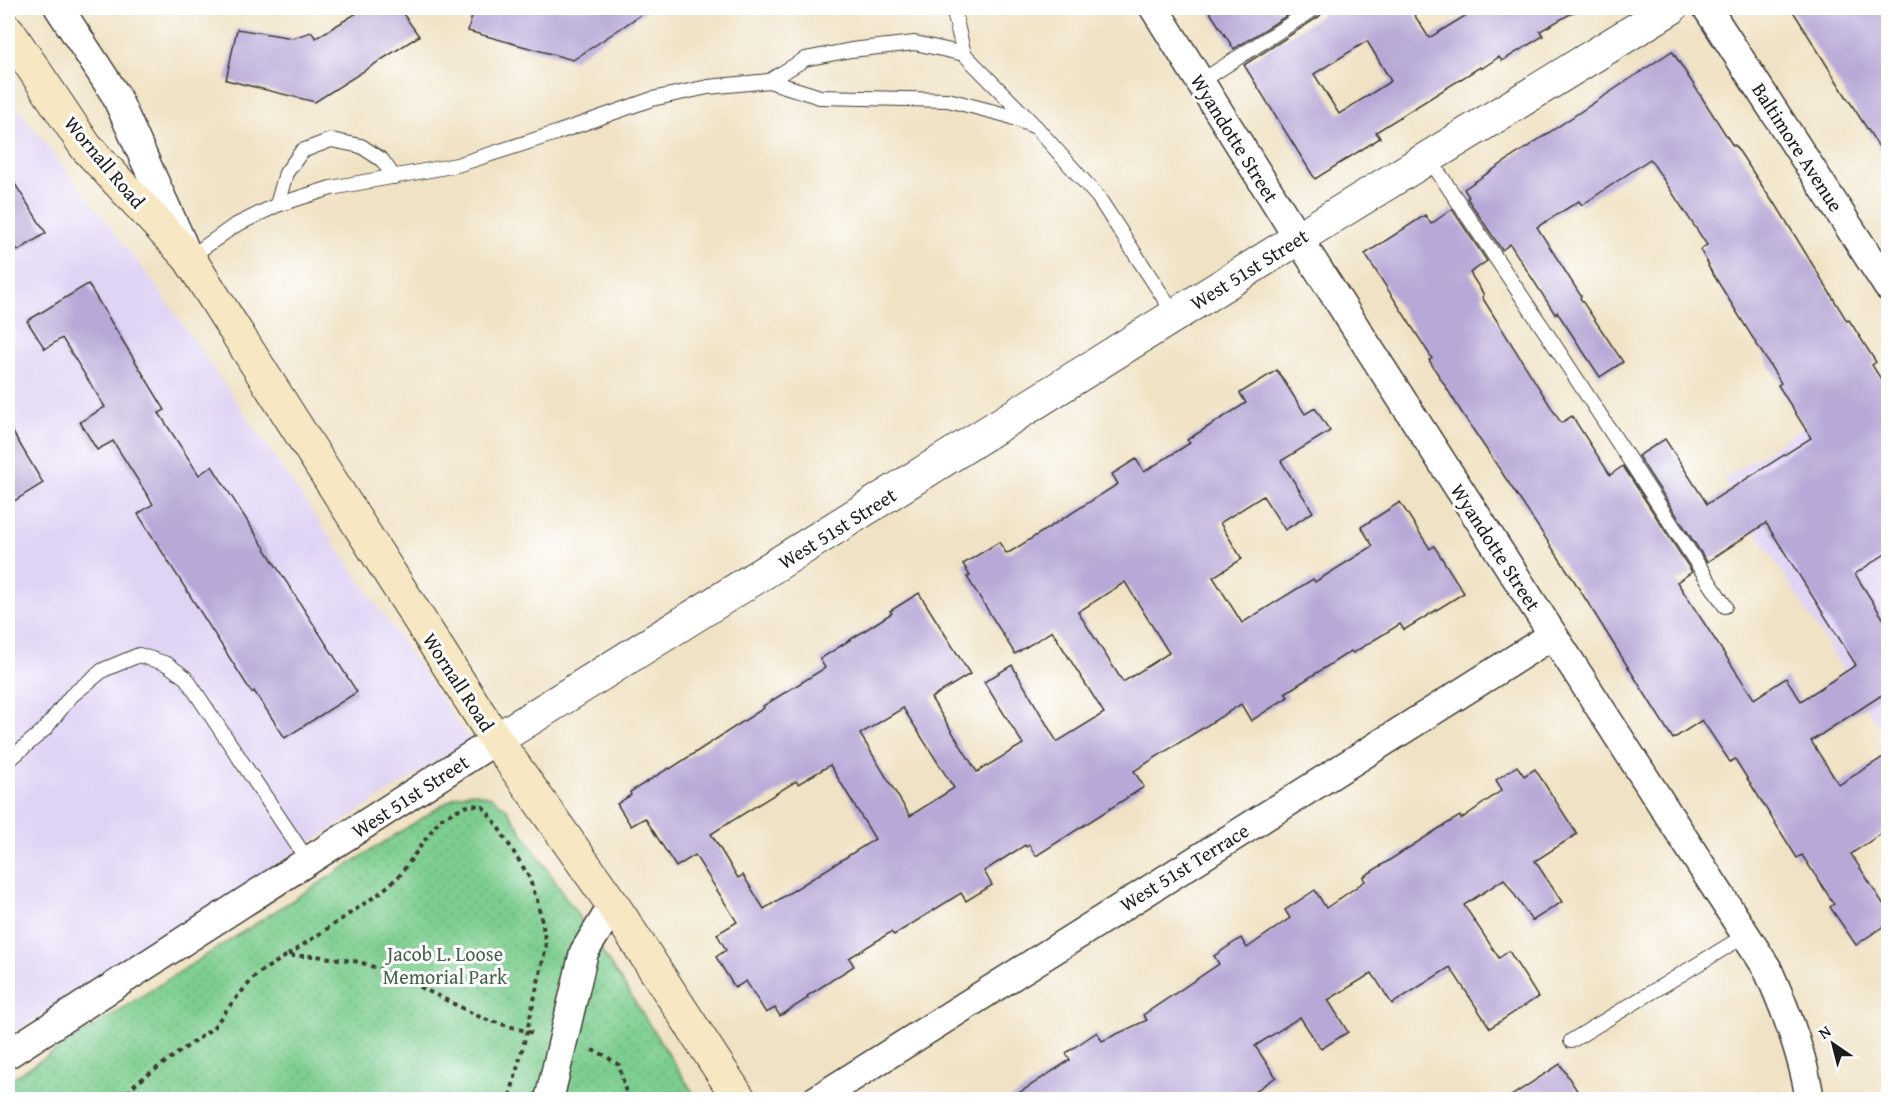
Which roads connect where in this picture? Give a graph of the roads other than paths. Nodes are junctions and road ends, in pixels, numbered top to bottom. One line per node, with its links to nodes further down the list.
1 (59, 8): 16 (street, Wornall Road)
2 (953, 8): 8 (lane)
3 (1154, 8): 10 (street, Wyandotte Street)
4 (1315, 8): 10 (lane)
5 (1671, 8): 12 (street, West 51st Street)
6 (1707, 8): 17 (street, Baltimore Avenue)
7 (8, 31): 16 (main road, Wornall Road)
8 (964, 54): 9 (lane); 11 (lane)
9 (769, 81): 11 (lane); 13 (lane)
10 (1200, 82): 15 (street, Wyandotte Street)
11 (1036, 127): 18 (lane)
12 (1428, 157): 15 (street, West 51st Street); 19 (lane)
13 (394, 177): 14 (lane); 14 (lane)
14 (277, 205): 16 (lane)
15 (1298, 238): 18 (street, West 51st Street); 20 (street, Wyandotte Street)
16 (189, 258): 21 (main road, Wornall Road)
17 (1888, 287)
18 (1175, 316): 21 (street, West 51st Street)
19 (1725, 606)
20 (1553, 635): 25 (street, Wyandotte Street); 30 (street, West 51st Terrace)
21 (496, 741): 23 (street, West 51st Street); 24 (main road, Wornall Road)
22 (8, 761): 23 (lane)
23 (308, 861): 27 (street, West 51st Street)
24 (613, 905): 28 (street); 29 (main road, Wornall Road)
25 (1746, 935): 26 (lane); 31 (street, Wyandotte Street)
26 (1571, 1041)
27 (8, 1054)
28 (549, 1100)
29 (740, 1100)
30 (816, 1100)
31 (1810, 1100)

